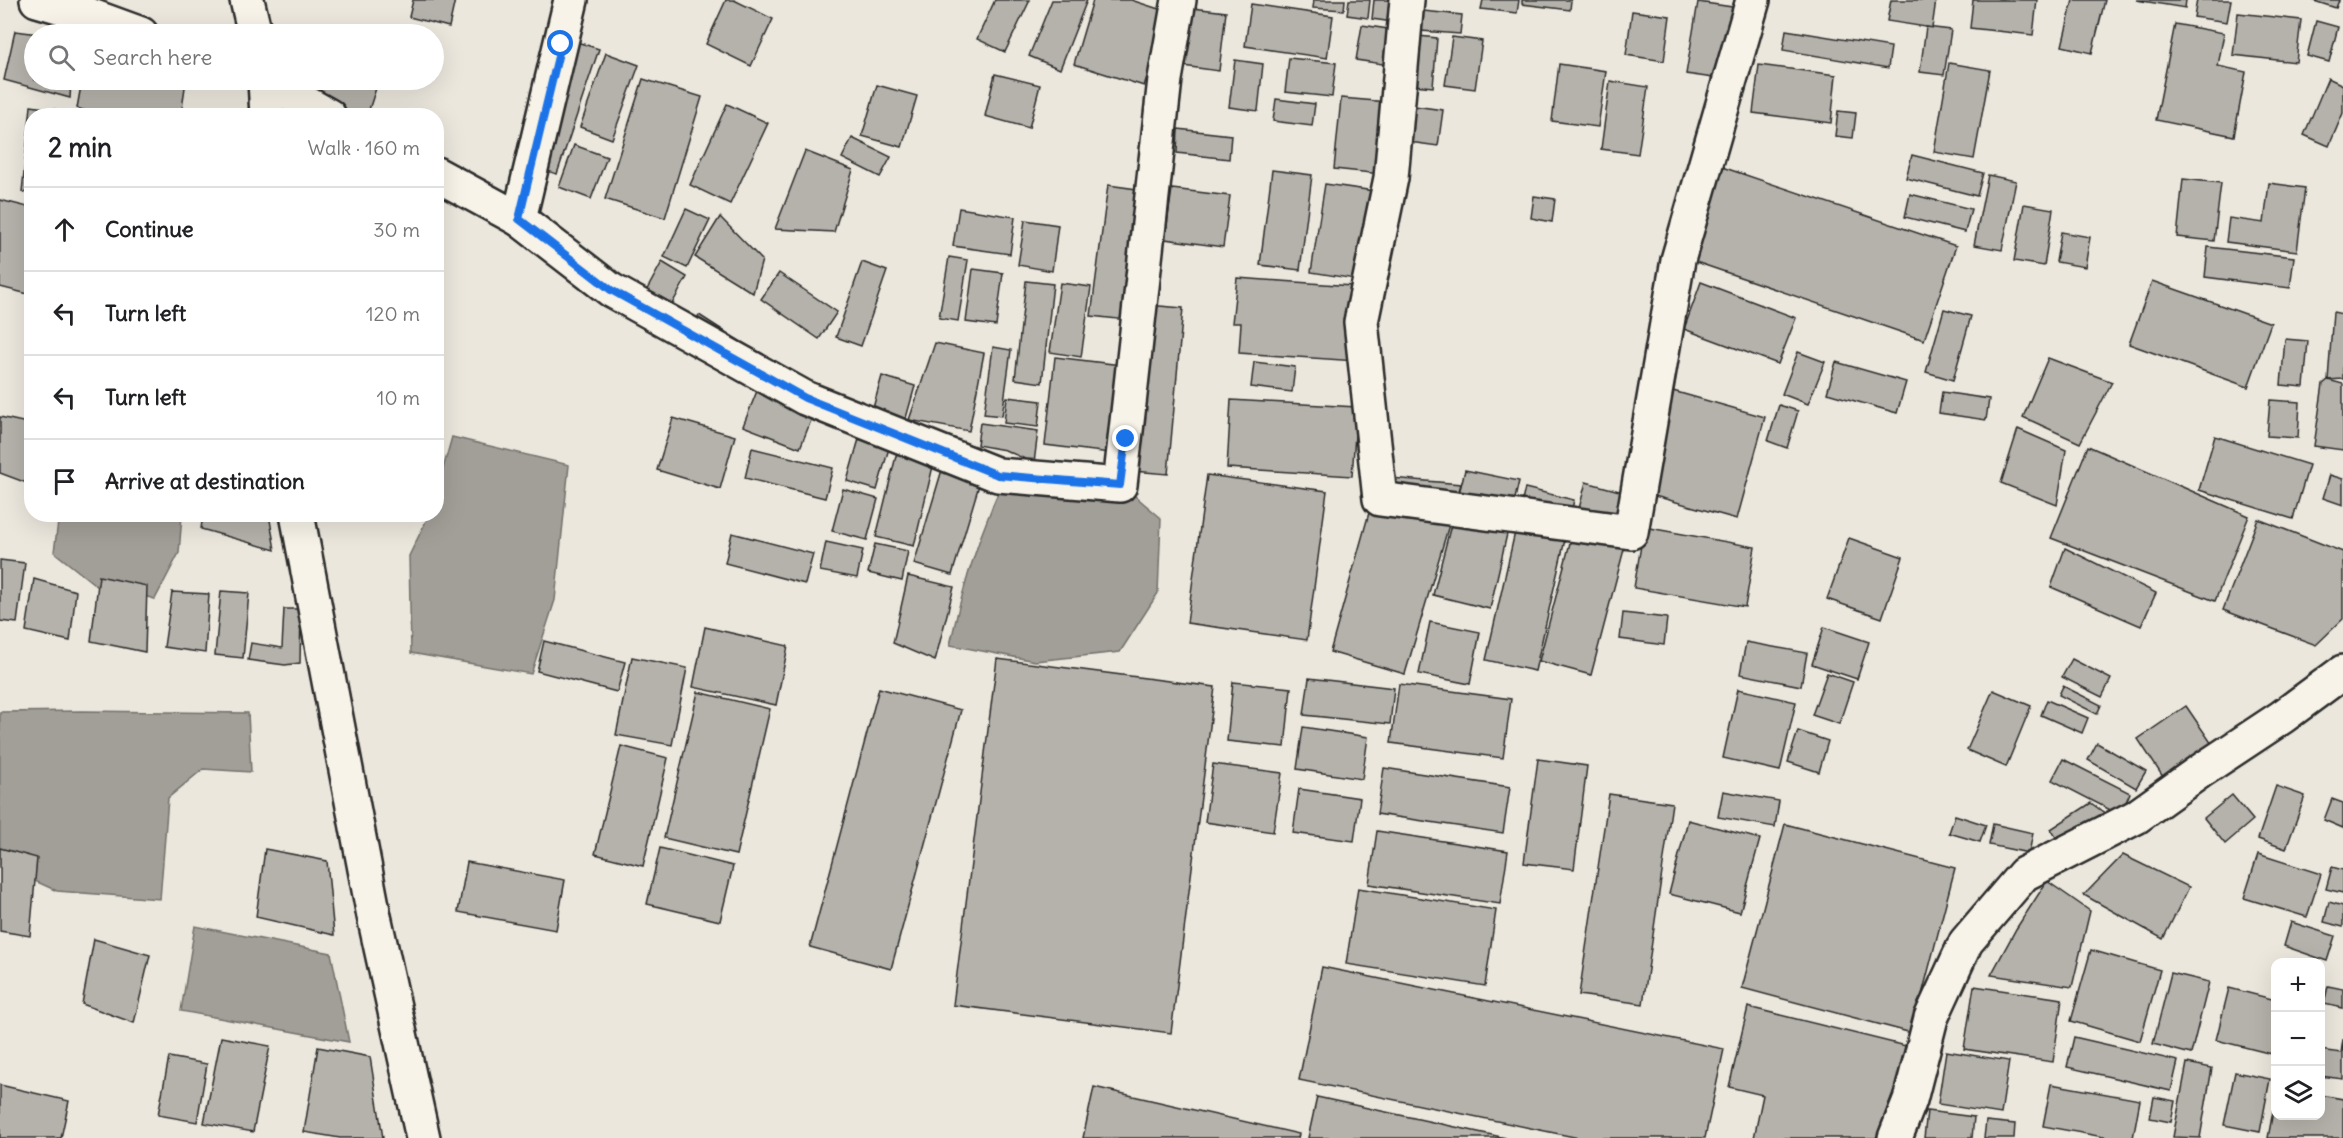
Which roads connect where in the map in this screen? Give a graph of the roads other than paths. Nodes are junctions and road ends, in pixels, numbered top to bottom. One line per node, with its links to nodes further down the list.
1 (37, 0): 7 (street)
2 (247, 0): 8 (street)
3 (571, 0): 14 (street)
4 (1179, 0): 14 (street)
5 (1407, 0): 6 (street)
6 (1754, 0)
7 (114, 24)
8 (253, 24)
9 (265, 90): 11 (street)
10 (282, 90): 12 (street)
11 (266, 108)
12 (315, 108)
13 (444, 178): 14 (street)
14 (519, 219)
15 (299, 522): 17 (street)
16 (2343, 672): 18 (street)
17 (423, 1138)
18 (1895, 1138)

